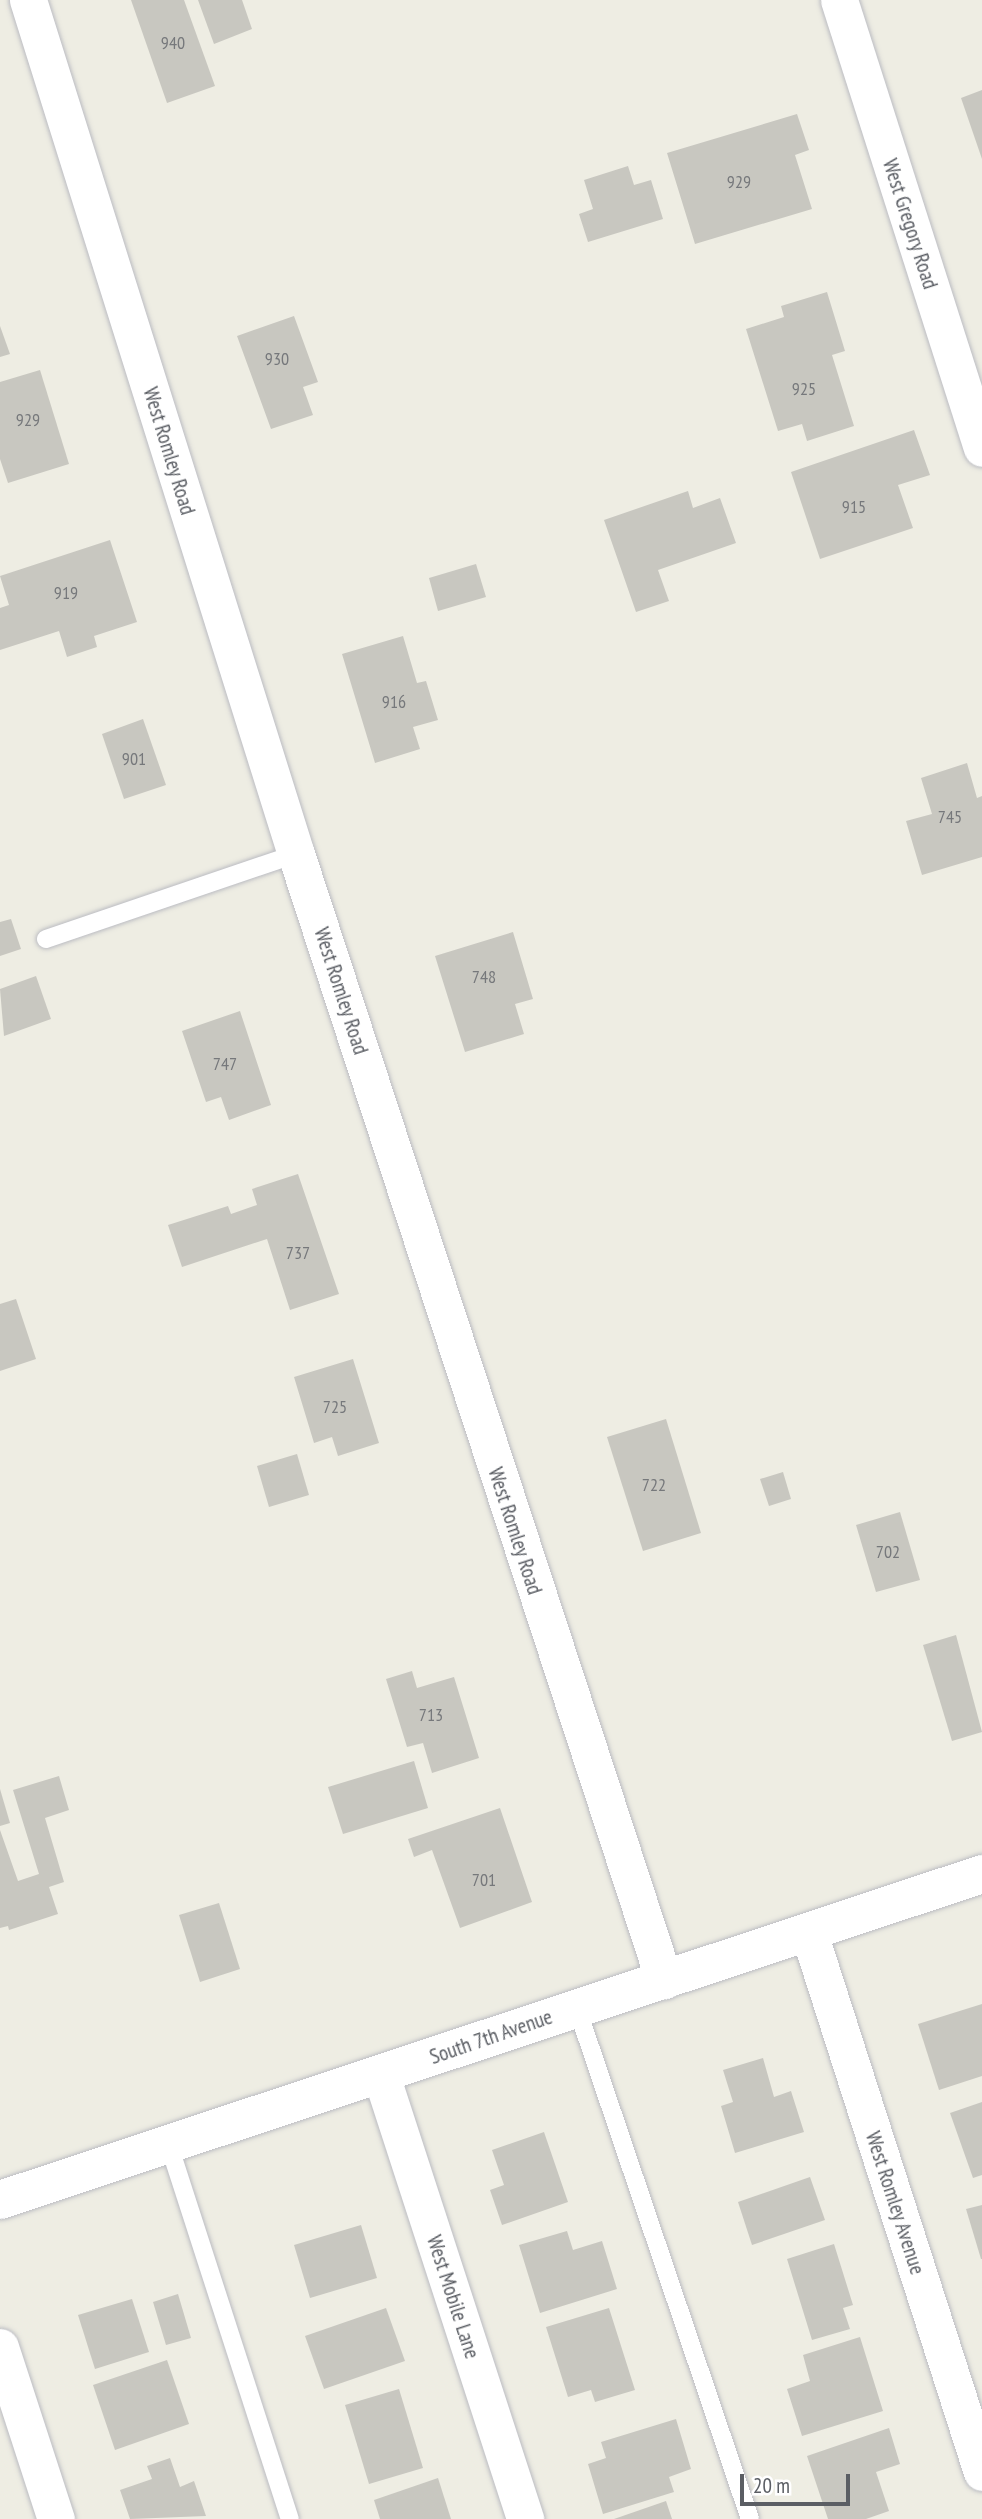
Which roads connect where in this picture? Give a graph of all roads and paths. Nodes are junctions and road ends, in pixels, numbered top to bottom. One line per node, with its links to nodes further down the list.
1 (28, 0): 4 (street, West Romley Road)
2 (839, 0): 3 (street, West Gregory Road)
3 (982, 448)
4 (296, 854): 5 (lane); 8 (street, West Romley Road)
5 (46, 939)
6 (982, 1874): 7 (main road, South 7th Avenue)
7 (809, 1933): 8 (main road, South 7th Avenue); 14 (street, West Romley Avenue)
8 (664, 1980): 9 (main road, South 7th Avenue)
9 (577, 2008): 10 (main road, South 7th Avenue); 18 (lane)
10 (381, 2075): 11 (main road, South 7th Avenue); 17 (street, West Mobile Lane)
11 (169, 2145): 12 (main road, South 7th Avenue); 16 (lane)
12 (0, 2200)
13 (0, 2347): 15 (street)
14 (982, 2472)
15 (55, 2519)
16 (290, 2519)
17 (525, 2519)
18 (750, 2519)

